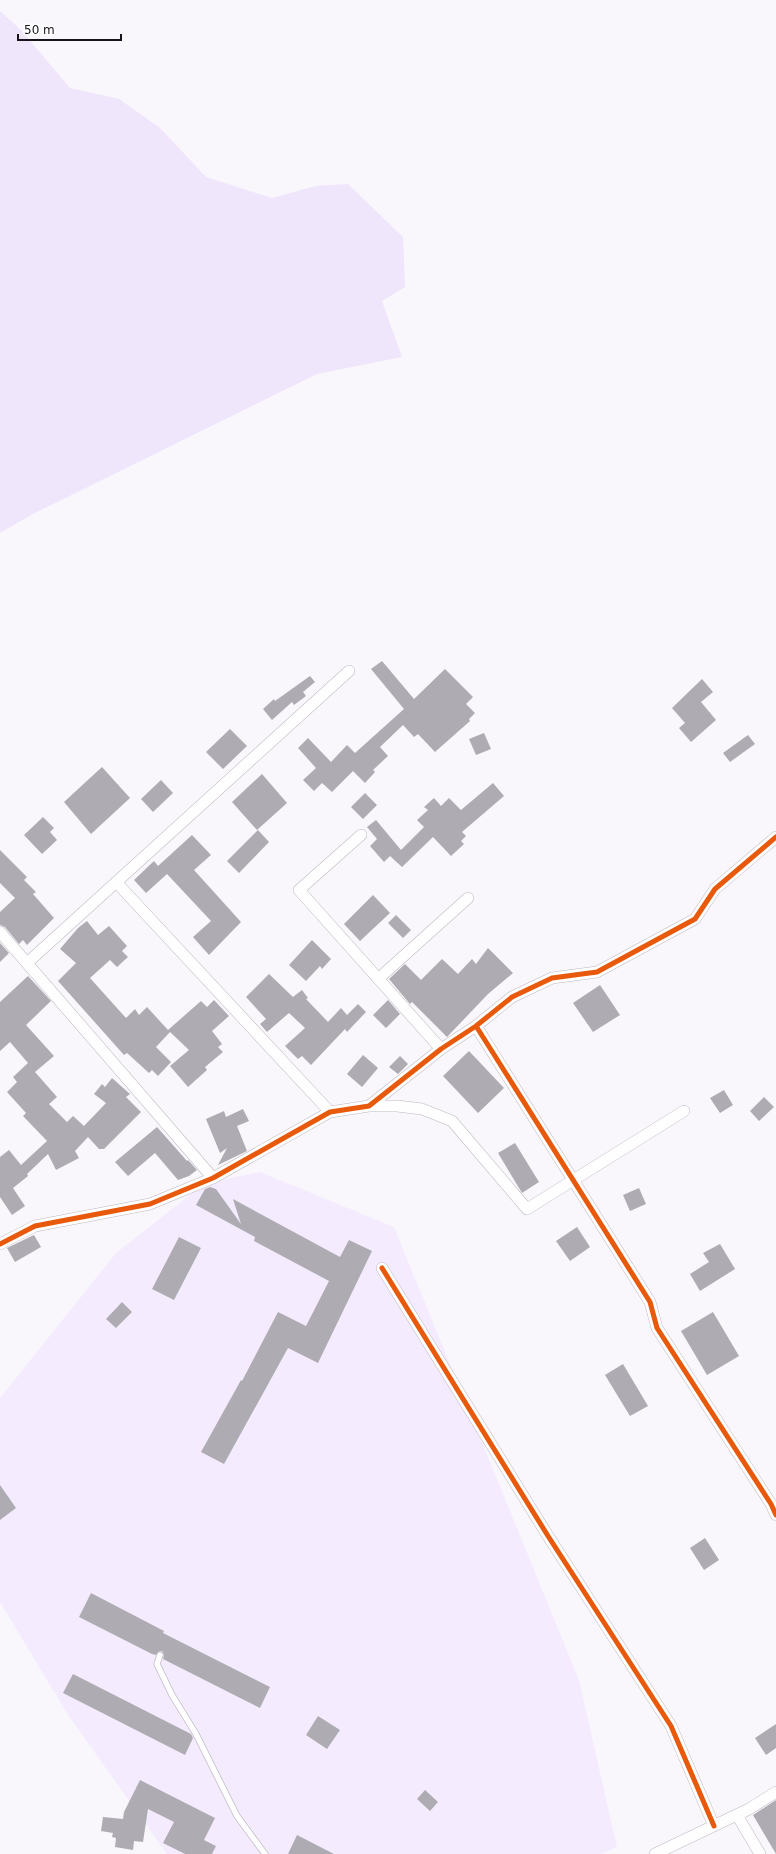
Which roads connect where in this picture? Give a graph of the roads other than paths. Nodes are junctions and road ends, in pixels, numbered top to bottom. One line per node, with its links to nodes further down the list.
1 (349, 671): 4 (street)
2 (361, 835): 8 (street)
3 (776, 837): 9 (street)
4 (116, 882): 7 (street); 13 (street)
5 (468, 898): 8 (street)
6 (0, 932): 7 (street)
7 (27, 963): 14 (street)
8 (378, 979): 10 (street)
9 (476, 1026): 10 (street); 15 (street)
10 (441, 1050): 11 (street)
11 (369, 1106): 13 (street); 15 (street)
12 (684, 1111): 15 (street)
13 (330, 1112): 14 (street)
14 (213, 1178): 16 (street)
15 (573, 1180): 18 (street)
16 (0, 1244)
17 (382, 1268): 22 (street)
18 (776, 1515)
19 (160, 1655): 23 (lane)
20 (776, 1792): 21 (street)
21 (737, 1815): 22 (street); 25 (street)
22 (714, 1826): 24 (street)
23 (265, 1854)
24 (655, 1854)
25 (760, 1854)

